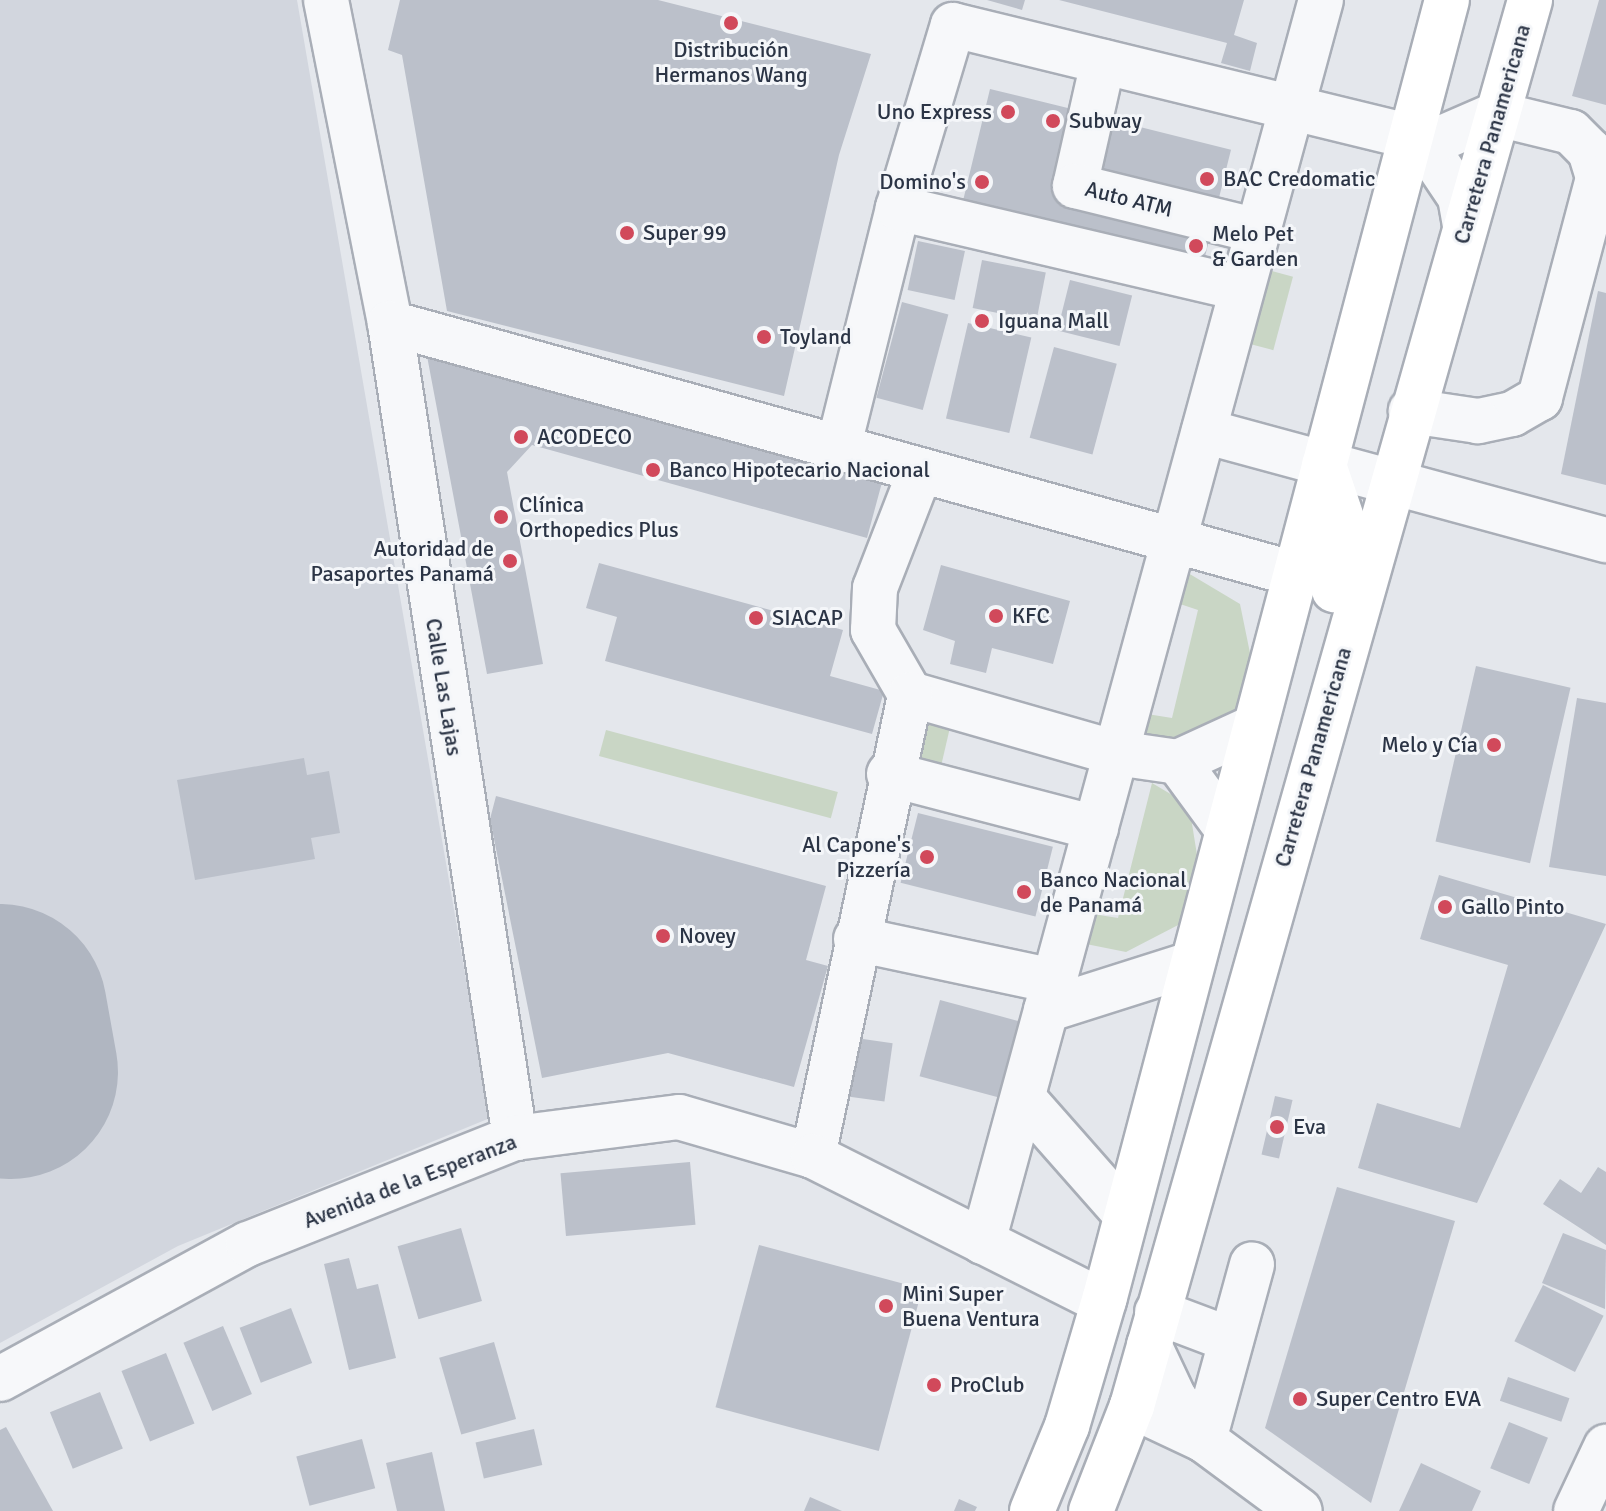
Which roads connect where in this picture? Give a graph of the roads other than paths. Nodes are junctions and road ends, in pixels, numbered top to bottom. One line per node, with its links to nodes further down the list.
1 (326, 0): 13 (street, Calle Las Lajas)
2 (1321, 0): 6 (street)
3 (1447, 0): 8 (highway)
4 (1530, 0): 7 (highway, Carretera Panamericana)
5 (1103, 62): 6 (street); 9 (street); 11 (street, Auto ATM)
6 (1291, 109): 8 (street); 11 (street)
7 (1497, 114): 8 (street); 10 (highway, Carretera Panamericana); 14 (street)
8 (1411, 137): 10 (street); 17 (highway)
9 (898, 208): 12 (street); 16 (street)
10 (1465, 225): 14 (highway, Carretera Panamericana)
11 (1258, 231): 12 (street)
12 (1242, 289): 15 (street)
13 (390, 323): 16 (street); 35 (street, Calle Las Lajas)
14 (1411, 411): 19 (highway, Carretera Panamericana)
15 (1204, 431): 17 (street); 21 (street)
16 (838, 449): 18 (street)
17 (1324, 465): 19 (street); 22 (highway); 32 (highway)
18 (920, 472): 21 (street); 23 (street)
19 (1391, 481): 20 (street); 32 (highway, Carretera Panamericana)
20 (1606, 540)
21 (1174, 541): 22 (street); 25 (street)
22 (1295, 574): 24 (highway)
23 (910, 694): 25 (street); 27 (street)
24 (1254, 727): 26 (street); 29 (highway)
25 (1116, 753): 26 (street); 28 (street)
26 (1178, 762): 29 (street)
27 (889, 774): 28 (street); 30 (street)
28 (1096, 828): 33 (street)
29 (1227, 829): 31 (highway)
30 (856, 939): 33 (street); 36 (street)
31 (1191, 964): 33 (street); 37 (highway)
32 (1249, 983): 41 (highway, Carretera Panamericana)
33 (1050, 996): 34 (street)
34 (1023, 1098): 37 (street); 38 (street)
35 (515, 1138): 36 (street, Avenida de la Esperanza); 43 (street, Avenida de la Esperanza)
36 (813, 1156): 38 (street, Avenida de la Esperanza)
37 (1124, 1220): 40 (highway); 44 (highway)
38 (983, 1242): 40 (street, Avenida de la Esperanza)
39 (1252, 1264): 42 (street)
40 (1103, 1302): 47 (highway)
41 (1153, 1328): 42 (street); 44 (highway, Carretera Panamericana); 45 (street)
42 (1231, 1340): 45 (street)
43 (0, 1379)
44 (1132, 1406): 45 (street); 48 (highway, Carretera Panamericana)
45 (1204, 1440): 49 (street)
46 (1606, 1447): 50 (street)
47 (1032, 1511)
48 (1091, 1511)
49 (1300, 1511)
50 (1576, 1511)

